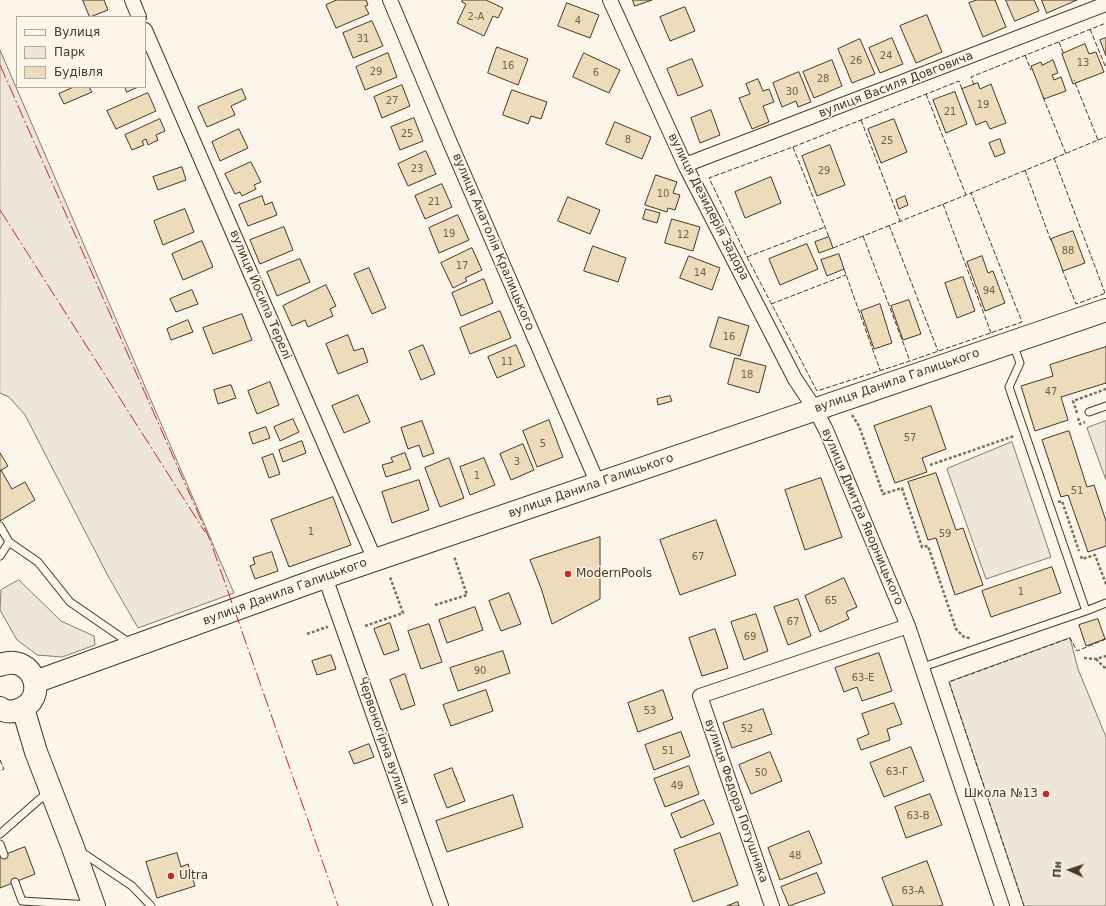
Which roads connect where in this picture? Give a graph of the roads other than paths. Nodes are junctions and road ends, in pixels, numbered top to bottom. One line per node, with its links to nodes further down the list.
1 (132, 0): 5 (street)
2 (390, 0): 13 (street, вулиця Анатолія Кралицького)
3 (610, 0): 7 (street, вулиця Дезидерія Задора)
4 (1106, 4): 7 (street, вулиця Василя Довговича)
5 (139, 16)
6 (146, 32): 17 (street, вулиця Йосипа Терелі)
7 (685, 165): 11 (street, вулиця Дезидерія Задора)
8 (1106, 310): 9 (main road, вулиця Данила Галицького)
9 (1013, 342): 11 (main road, вулиця Данила Галицького); 20 (lane)
10 (1106, 406): 12 (lane)
11 (815, 409): 13 (main road, вулиця Данила Галицького); 21 (street, вулиця Дмитра Яворницького)
12 (1089, 412)
13 (598, 484): 17 (main road, вулиця Данила Галицького)
14 (0, 526): 15 (lane)
15 (10, 542): 16 (lane); 22 (lane)
16 (0, 556)
17 (375, 560): 18 (main road, вулиця Данила Галицького)
18 (325, 577): 22 (main road, вулиця Данила Галицького); 36 (street, Червоногірна вулиця)
19 (1106, 603): 20 (lane)
20 (1086, 611): 24 (lane)
21 (908, 626): 24 (street, вулиця Дмитра Яворницького); 37 (street, вулиця Федора Потушняка)
22 (134, 646): 25 (main road, вулиця Данила Галицького)
23 (0, 665): 25 (main road)
24 (923, 667): 38 (street, вулиця Дмитра Яворницького)
25 (35, 682): 27 (main road)
26 (0, 708): 27 (main road)
27 (23, 708): 28 (main road)
28 (50, 789): 29 (lane); 31 (main road)
29 (0, 834)
30 (0, 844): 32 (lane)
31 (72, 845): 34 (main road); 35 (lane)
32 (4, 855)
33 (15, 882): 34 (lane)
34 (94, 906)
35 (150, 906)
36 (441, 906)
37 (772, 906)
38 (1002, 906)

